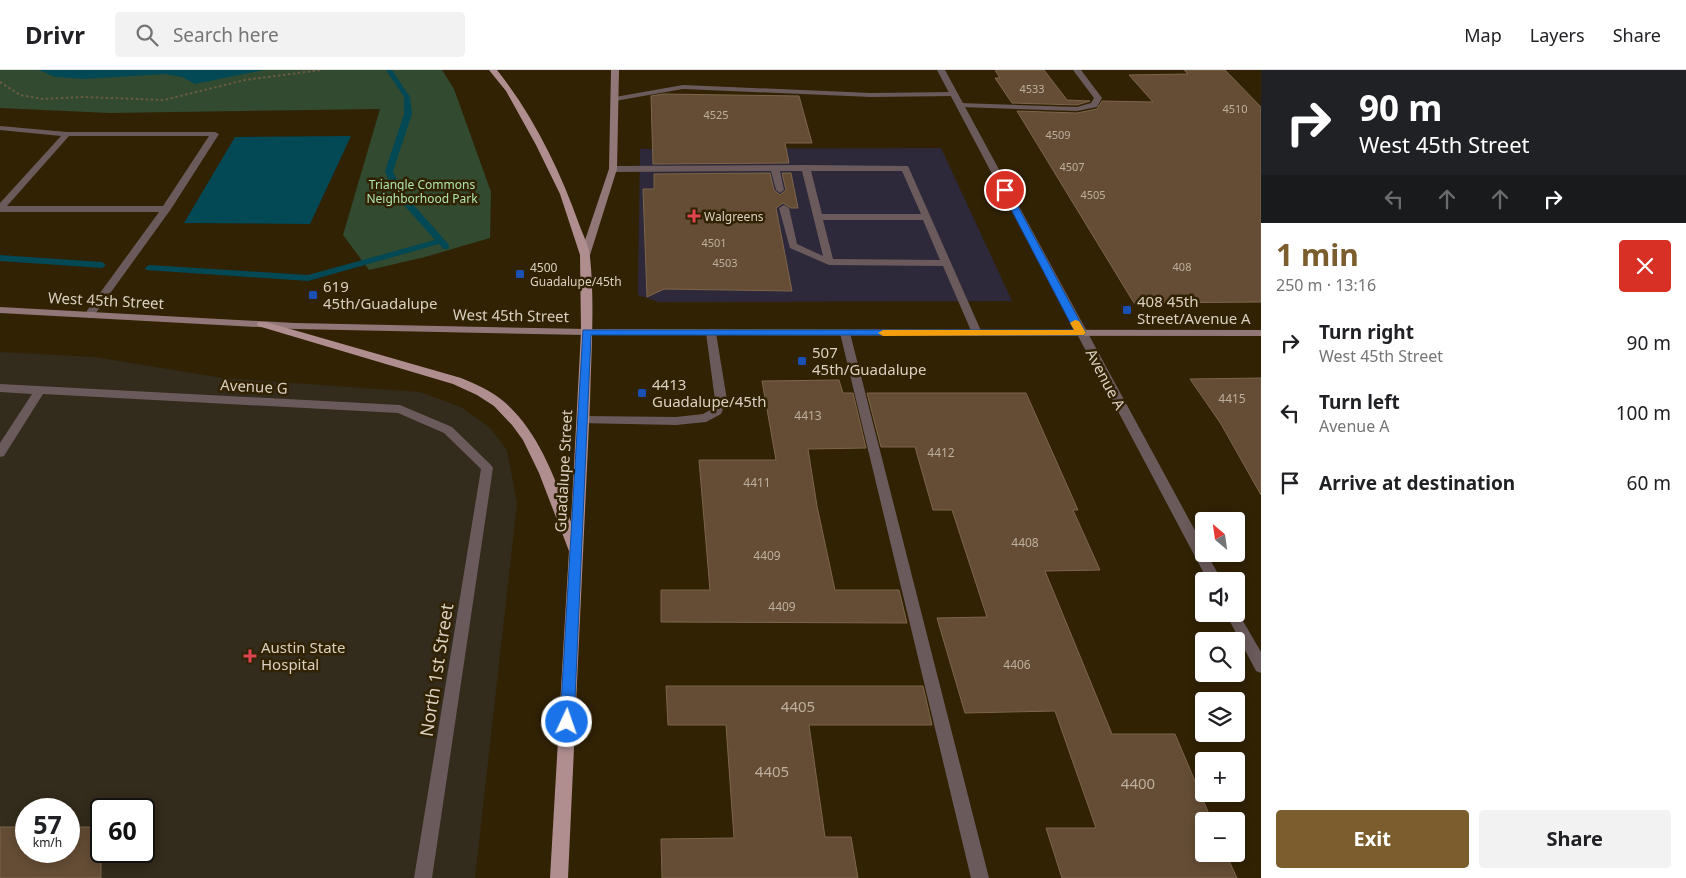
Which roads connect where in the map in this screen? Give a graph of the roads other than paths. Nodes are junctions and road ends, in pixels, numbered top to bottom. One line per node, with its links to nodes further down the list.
1 (494, 70): 18 (main road)
2 (615, 70): 6 (main road, Guadalupe Street)
3 (942, 70): 5 (street, Avenue A)
4 (1077, 70): 7 (street)
5 (954, 94): 6 (street); 7 (street, Avenue A)
6 (615, 98): 11 (main road, Guadalupe Street)
7 (960, 105): 28 (street, Avenue A)
8 (0, 128): 9 (street)
9 (67, 134): 15 (street); 15 (street)
10 (806, 168): 12 (street); 16 (street); 17 (street)
11 (613, 169): 12 (street); 18 (main road, Guadalupe Street)
12 (775, 169): 13 (street)
13 (780, 190)
14 (784, 208): 19 (street)
15 (166, 209): 22 (street)
16 (927, 217): 17 (street); 20 (street)
17 (819, 218): 19 (street)
18 (585, 255): 24 (main road, Guadalupe Street)
19 (829, 262): 20 (street)
20 (946, 262): 27 (street)
21 (0, 310): 22 (main road, West 45th Street)
22 (90, 315): 23 (main road, West 45th Street)
23 (262, 324): 24 (main road, West 45th Street); 35 (main road)
24 (586, 332): 25 (main road, West 45th Street); 32 (main road, Guadalupe Street)
25 (711, 333): 26 (main road, West 45th Street); 32 (street)
26 (845, 333): 27 (main road, West 45th Street); 41 (street)
27 (977, 333): 28 (main road, West 45th Street)
28 (1081, 333): 29 (main road, West 45th Street); 36 (street, Avenue A)
29 (1261, 334)
30 (0, 388): 31 (street, Avenue G)
31 (40, 390): 33 (street); 34 (street, Avenue G)
32 (583, 420): 35 (main road, Guadalupe Street)
33 (0, 453)
34 (486, 468): 39 (street, North 1st Street)
35 (576, 553): 40 (main road, Guadalupe Street)
36 (1210, 572)
37 (1237, 622): 38 (street)
38 (1261, 666)
39 (423, 878)
40 (559, 878)
41 (980, 878)

